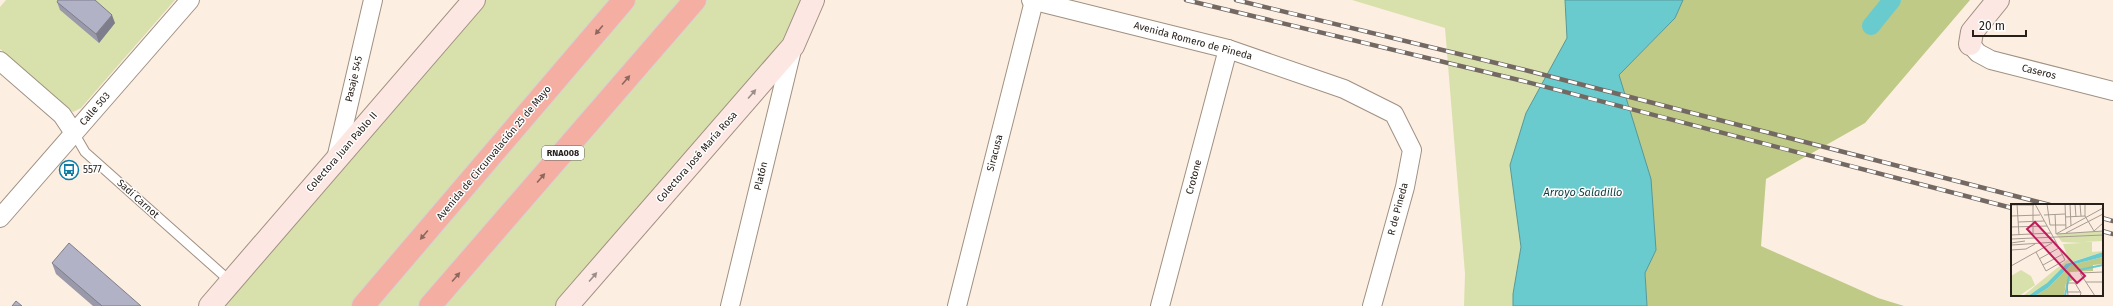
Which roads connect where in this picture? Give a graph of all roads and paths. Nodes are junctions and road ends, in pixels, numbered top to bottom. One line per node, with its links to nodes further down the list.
1 (190, 0): 15 (street, Calle 503)
2 (373, 0): 16 (street, Pasaje 545)
3 (474, 0): 16 (main road, Colectora Juan Pablo II)
4 (624, 0): 18 (highway, Avenida de Circunvalación 25 de Mayo, one-way to 18)
5 (695, 0): 23 (highway, RNA008, one-way to 5)
6 (813, 0): 10 (main road, Colectora José María Rosa)
7 (1033, 0): 11 (street, Avenida Romero de Pineda); 26 (street, Siracusa)
8 (1998, 0): 9 (main road)
9 (1970, 44): 13 (street, Caseros)
10 (793, 46): 24 (main road, Colectora José María Rosa, one-way to 10); 25 (street, Platón)
11 (1228, 49): 14 (street, Avenida Romero de Pineda); 27 (street, Crotone)
12 (0, 61): 15 (street, Sadi Carnot)
13 (2113, 91)
14 (1394, 114): 28 (street, R de Pineda)
15 (74, 133): 17 (street, Calle 503); 19 (lane, Sadi Carnot)
16 (336, 159): 19 (main road, Colectora Juan Pablo II)
17 (0, 218)
18 (406, 257): 21 (highway); 22 (highway, Avenida de Circunvalación 25 de Mayo)
19 (231, 282): 20 (main road, Colectora Juan Pablo II)
20 (210, 306)
21 (357, 306)
22 (363, 306)
23 (430, 306)
24 (567, 306)
25 (730, 306)
26 (957, 306)
27 (1160, 306)
28 (1372, 306)

